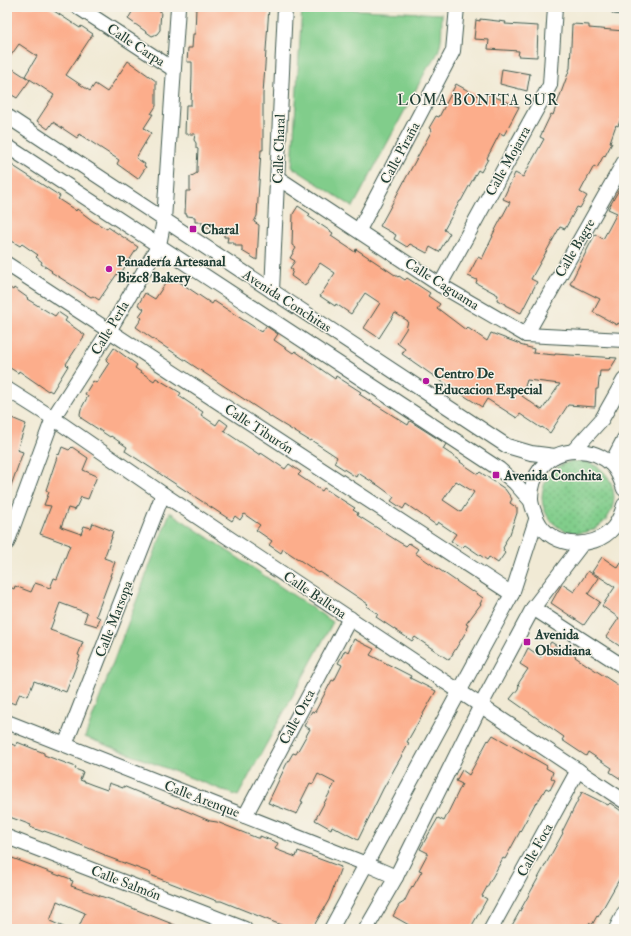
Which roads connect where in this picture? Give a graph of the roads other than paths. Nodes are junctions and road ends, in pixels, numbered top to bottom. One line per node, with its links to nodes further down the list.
1 (78, 7): 8 (street, Calle Carpa)
2 (178, 7): 8 (street, Calle Perla)
3 (285, 7): 12 (street, Calle Charal)
4 (457, 7): 14 (street, Calle Piraña)
5 (555, 7): 17 (street, Calle Mojarra)
6 (617, 7): 7 (street)
7 (624, 7)
8 (173, 69): 13 (street, Calle Perla)
9 (7, 116): 13 (street, Avenida Conchitas)
10 (7, 146): 15 (street, Avenida Conchitas)
11 (624, 162): 20 (street, Calle Bagre)
12 (278, 178): 14 (street, Calle Caguama); 18 (street, Calle Charal)
13 (164, 220): 15 (street, Calle Perla); 18 (street, Avenida Conchitas)
14 (359, 230): 17 (street, Calle Caguama)
15 (159, 245): 19 (street, Calle Perla); 31 (street, Avenida Conchitas)
16 (7, 264): 19 (street, Calle Tiburón)
17 (440, 285): 20 (street, Calle Caguama)
18 (272, 291): 27 (street, Avenida Conchitas)
19 (109, 331): 24 (street, Calle Perla); 37 (street, Calle Tiburón)
20 (526, 335): 21 (street, Calle Caguama)
21 (624, 340)
22 (624, 380): 26 (street)
23 (7, 389): 24 (street, Calle Ballena)
24 (54, 418): 30 (street, Calle Ballena); 35 (street, Calle Perla)
25 (624, 439): 28 (street)
26 (574, 450): 27 (street); 28 (street)
27 (555, 456): 31 (street)
28 (616, 464): 29 (street)
29 (624, 489)
30 (163, 494): 39 (street, Calle Ballena); 44 (street, Calle Marsopa)
31 (531, 501): 33 (street)
32 (624, 505): 34 (street)
33 (536, 520): 36 (street); 37 (street)
34 (619, 531): 36 (street)
35 (7, 543)
36 (582, 544): 38 (street)
37 (512, 594): 41 (street)
38 (534, 608): 40 (street); 42 (street)
39 (350, 618): 41 (street, Calle Ballena); 47 (street, Calle Orca)
40 (624, 667)
41 (459, 691): 42 (street, Calle Ballena); 49 (street)
42 (481, 705): 45 (street, Calle Ballena); 50 (street)
43 (7, 722): 44 (street, Calle Arenque)
44 (65, 745): 47 (street, Calle Arenque)
45 (578, 770): 46 (street, Calle Ballena); 55 (street, Calle Foca)
46 (624, 801)
47 (245, 816): 49 (street, Calle Arenque)
48 (7, 837): 52 (street, Calle Salmón)
49 (366, 864): 50 (street, Calle Arenque); 53 (street)
50 (396, 877): 54 (street)
51 (624, 913): 56 (street)
52 (245, 929)
53 (330, 929)
54 (366, 929)
55 (491, 929)
56 (616, 929)

